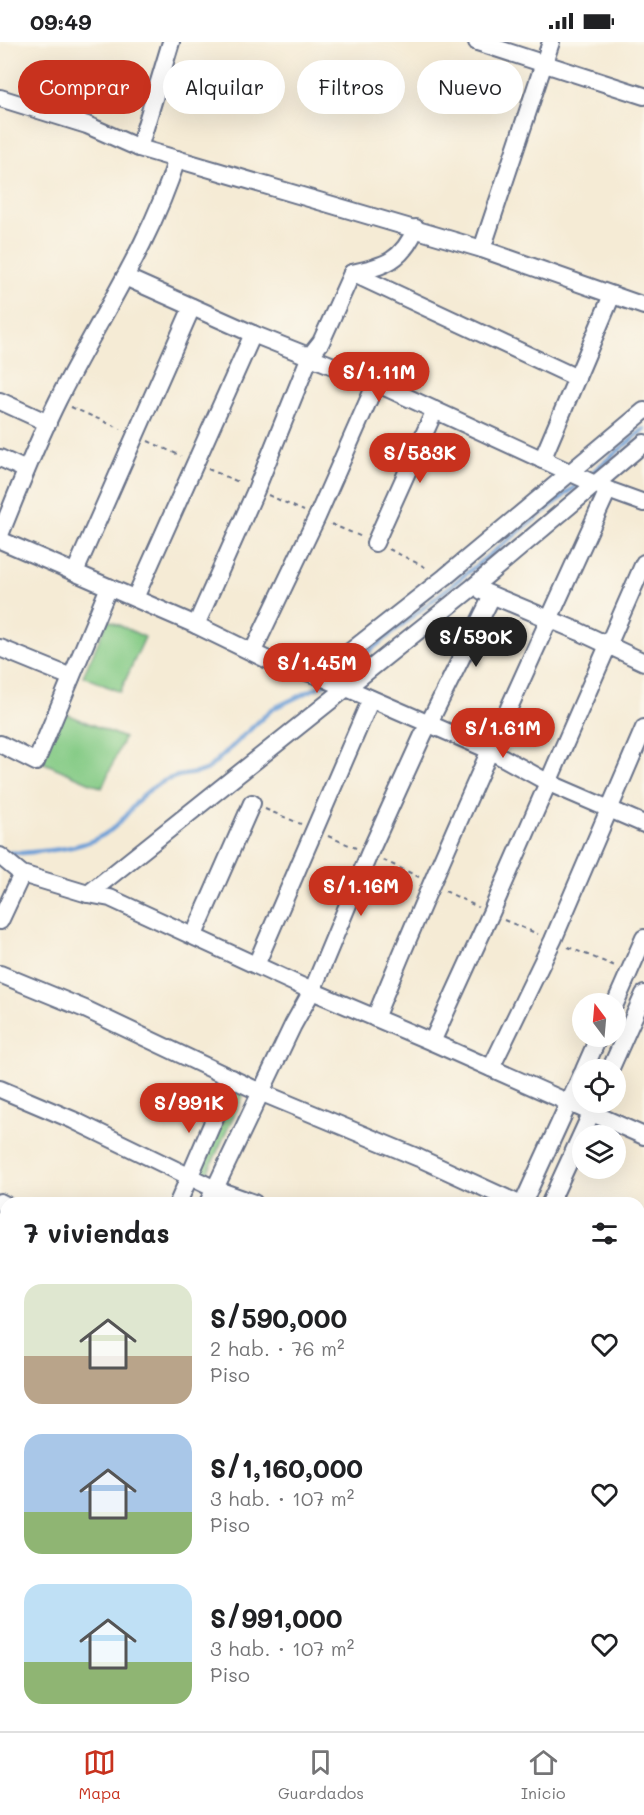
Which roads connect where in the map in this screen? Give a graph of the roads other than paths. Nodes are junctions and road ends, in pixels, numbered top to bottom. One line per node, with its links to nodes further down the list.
1 (171, 42): 7 (street)
2 (477, 42): 4 (street)
3 (551, 42): 4 (street)
4 (544, 62): 5 (street); 10 (street)
5 (644, 96)
6 (0, 98): 7 (street)
7 (139, 148): 8 (street)
8 (177, 159): 9 (street); 12 (street)
9 (416, 228): 10 (street); 11 (street)
10 (482, 249): 13 (street)
11 (352, 273): 17 (street); 18 (street)
12 (124, 277): 15 (street); 23 (street)
13 (612, 295): 14 (street); 18 (street)
14 (644, 306)
15 (192, 308): 16 (street); 35 (street)
16 (253, 334): 17 (street); 39 (street)
17 (310, 356): 19 (street); 41 (street)
18 (577, 378): 26 (street)
19 (376, 382): 21 (street); 44 (street)
20 (0, 401): 23 (street)
21 (435, 410): 26 (street); 33 (street)
22 (644, 411): 28 (street)
23 (48, 423): 27 (street)
24 (644, 443): 29 (street)
25 (0, 458): 27 (street)
26 (542, 460): 28 (street)
27 (26, 470): 31 (street)
28 (571, 471): 29 (street); 46 (street)
29 (602, 486): 30 (street); 37 (street); 40 (street)
30 (644, 503)
31 (0, 535)
32 (0, 540): 35 (street)
33 (375, 543)
34 (644, 563): 42 (street)
35 (75, 572): 36 (street)
36 (109, 586): 39 (street); 47 (street)
37 (473, 587): 38 (street); 48 (street)
38 (492, 596): 40 (street); 50 (street)
39 (135, 598): 41 (street)
40 (549, 620): 42 (street); 53 (street)
41 (196, 625): 44 (street)
42 (609, 646): 45 (street); 54 (street)
43 (0, 648): 47 (street)
44 (254, 651): 46 (street)
45 (644, 662)
46 (319, 676): 48 (street)
47 (71, 677): 52 (street)
48 (347, 690): 49 (street); 60 (street)
49 (370, 699): 50 (street); 64 (street)
50 (429, 725): 53 (street); 66 (street)
51 (644, 728): 56 (street)
52 (0, 744)
53 (489, 750): 54 (street); 69 (street)
54 (549, 783): 56 (street); 70 (street)
55 (252, 803): 62 (street)
56 (608, 810): 57 (street); 72 (street)
57 (644, 824)
58 (0, 856): 59 (street)
59 (22, 874): 60 (street); 61 (street)
60 (88, 894): 62 (street)
61 (0, 921)
62 (194, 935): 64 (street)
63 (644, 938): 67 (street)
64 (255, 965): 66 (street)
65 (0, 974): 73 (street)
66 (312, 991): 69 (street); 75 (street)
67 (620, 993)
68 (644, 994): 71 (street)
69 (375, 1018): 70 (street)
70 (432, 1042): 72 (street)
71 (615, 1059)
72 (491, 1068): 77 (street)
73 (232, 1078): 75 (street); 82 (street)
74 (0, 1089): 82 (street)
75 (260, 1092): 83 (street); 85 (street)
76 (572, 1096): 77 (street)
77 (569, 1102): 78 (street); 86 (street)
78 (572, 1103)
79 (591, 1113): 87 (street)
80 (604, 1113): 81 (street)
81 (644, 1136)
82 (189, 1176): 83 (street); 84 (street)
83 (212, 1196)
84 (180, 1197)
85 (504, 1197)
86 (526, 1197)
87 (553, 1197)

